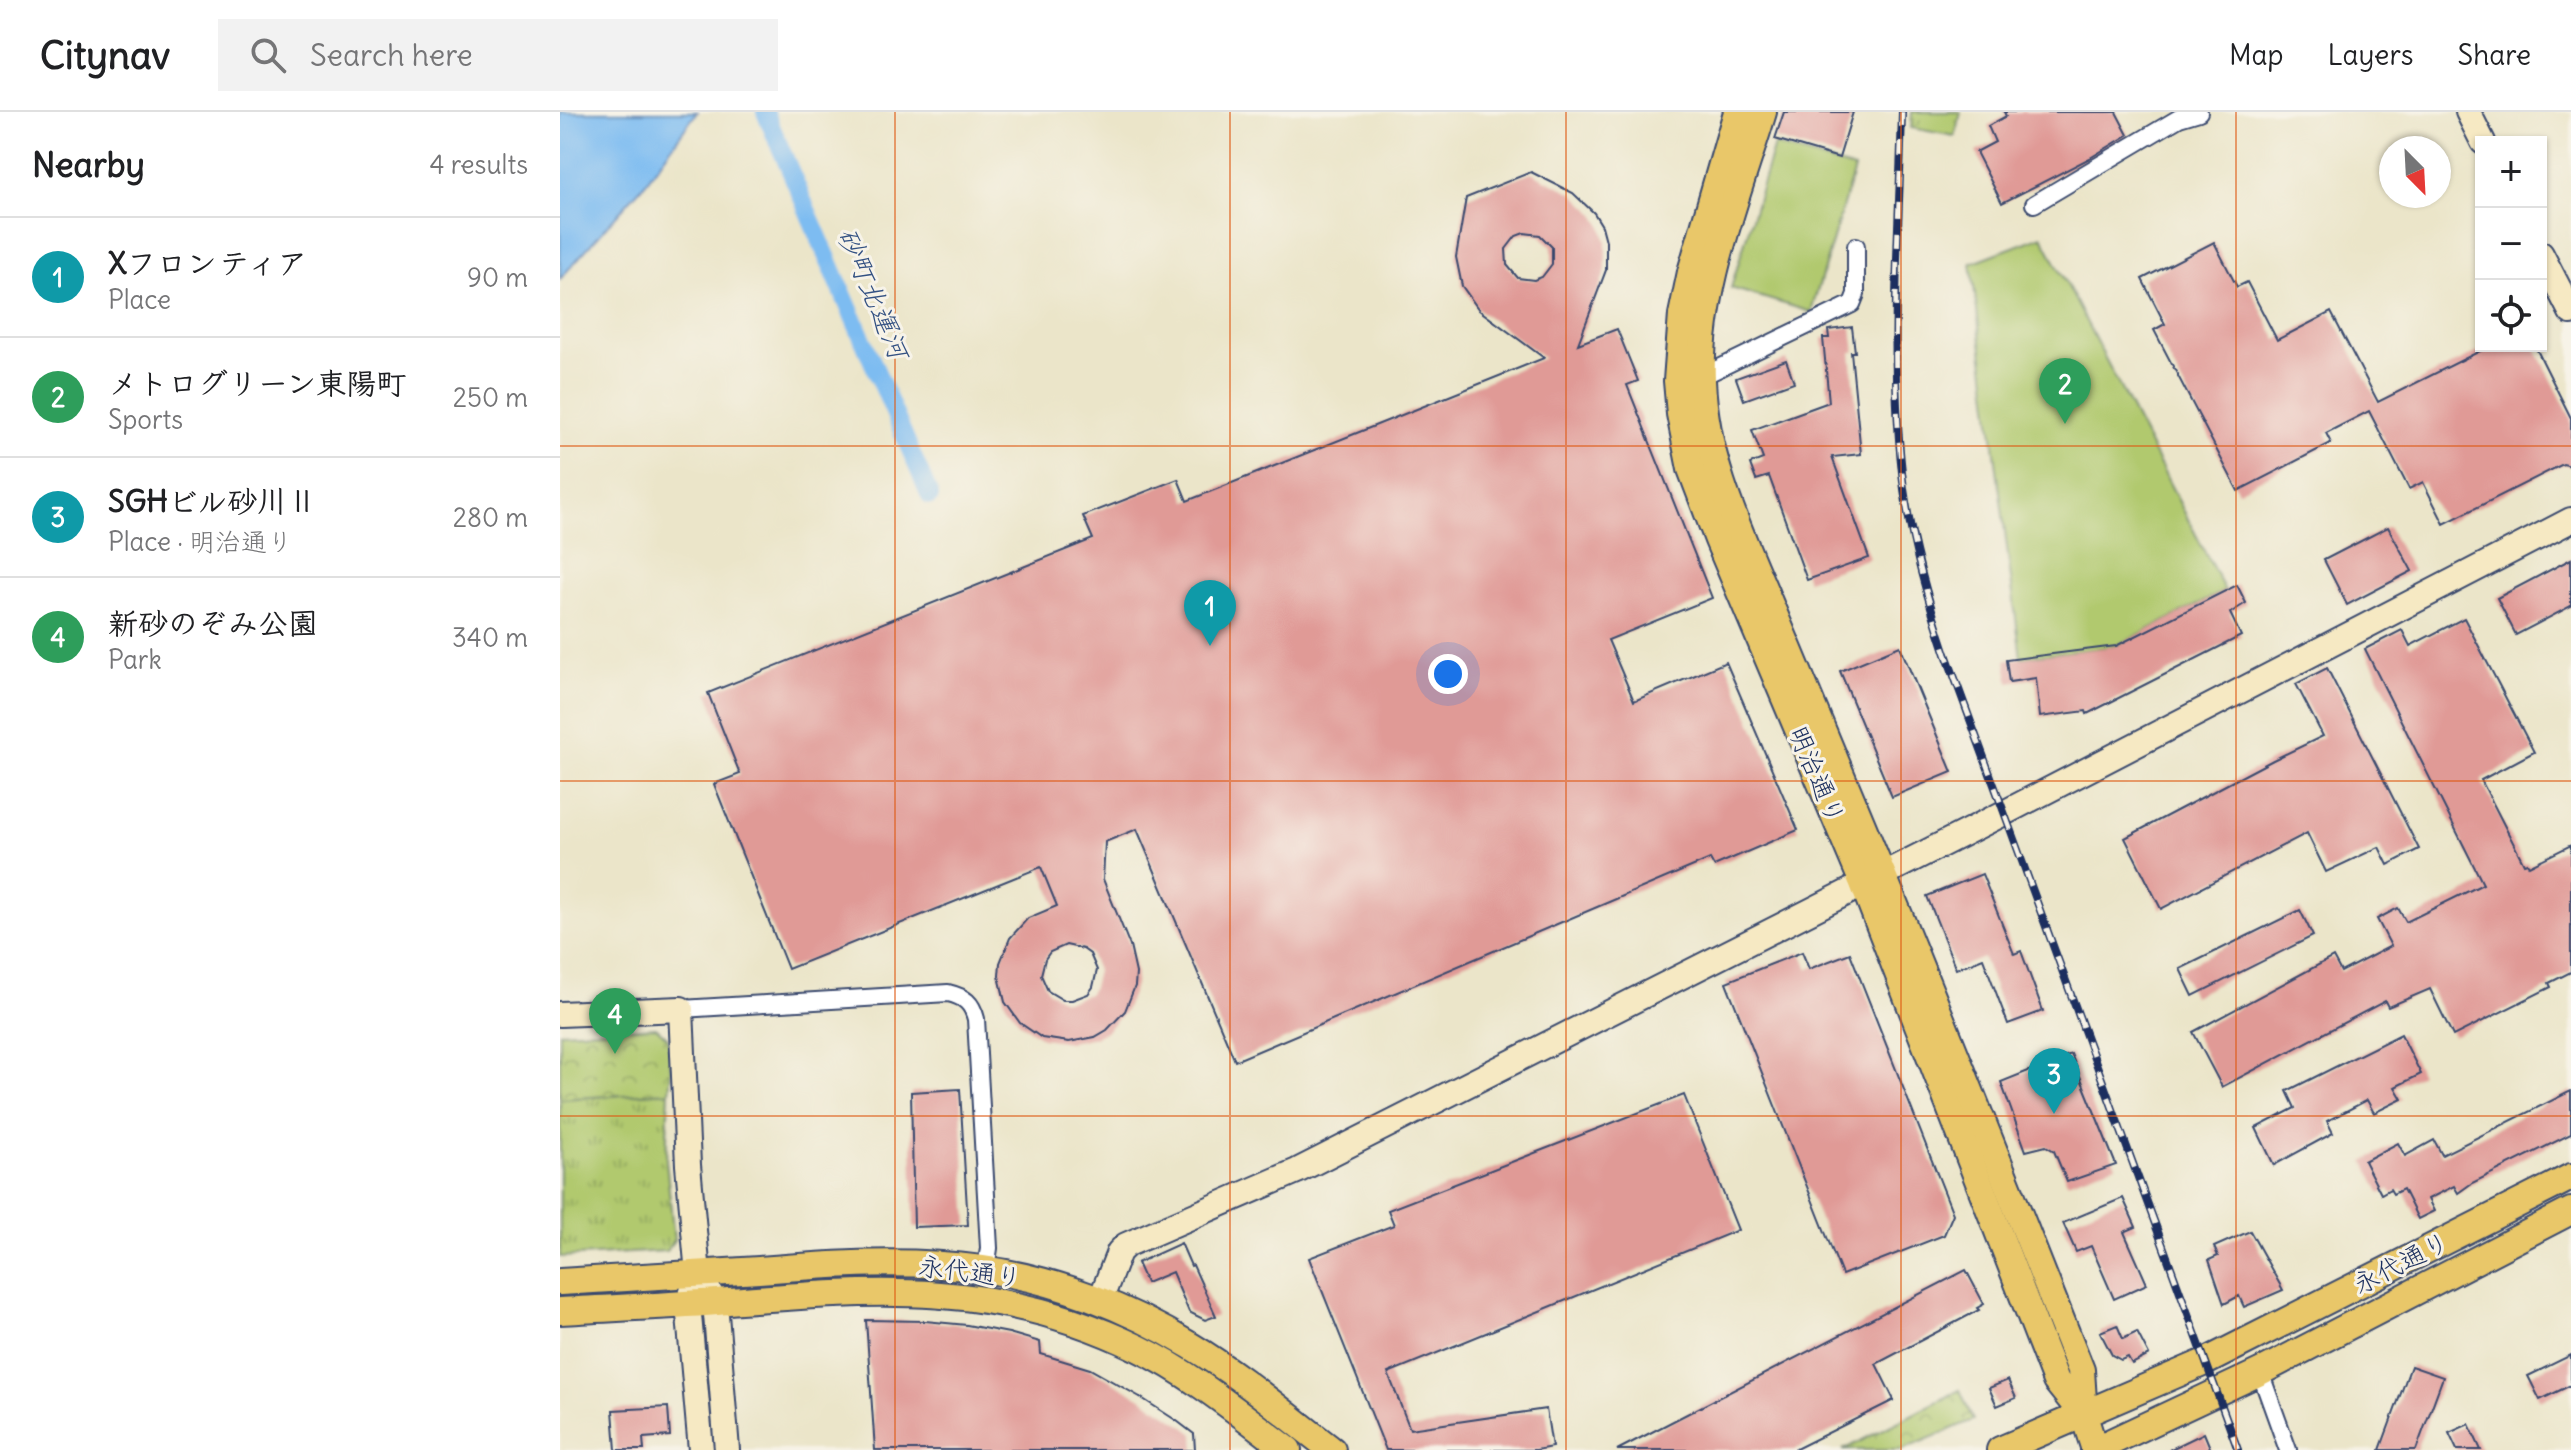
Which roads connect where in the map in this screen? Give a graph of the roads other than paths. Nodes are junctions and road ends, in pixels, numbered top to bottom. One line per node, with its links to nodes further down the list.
1 (1737, 112): 13 (main road, 明治通り)
2 (1763, 112): 11 (main road, 明治通り)
3 (2199, 112): 5 (street)
4 (2468, 112): 6 (street)
5 (2178, 115): 7 (street)
6 (2480, 136)
7 (2034, 204)
8 (1856, 246): 11 (street)
9 (2547, 266): 10 (street)
10 (2571, 312)
11 (1701, 377): 13 (main road, 明治通り)
12 (2571, 520): 13 (street)
13 (1873, 879): 21 (street); 26 (main road, 明治通り)
14 (681, 1009): 15 (street); 18 (street); 19 (street)
15 (560, 1014)
16 (2571, 1177): 26 (main road, 永代通り)
17 (2571, 1211): 25 (main road, 永代通り)
18 (986, 1269): 19 (main road, 永代通り); 21 (main road, 永代通り)
19 (698, 1274): 20 (main road, 永代通り); 22 (street); 23 (street)
20 (560, 1282)
21 (1100, 1301): 30 (main road, 永代通り)
22 (715, 1302): 23 (main road, 永代通り); 28 (street); 29 (main road, 永代通り)
23 (688, 1304): 24 (main road, 永代通り); 27 (street)
24 (560, 1311)
25 (2260, 1372): 32 (main road, 永代通り); 33 (street)
26 (2084, 1416): 31 (main road); 32 (main road, 明治通り)
27 (701, 1450)
28 (727, 1450)
29 (1288, 1450)
30 (1332, 1450)
31 (2000, 1450)
32 (2095, 1450)
33 (2288, 1450)

